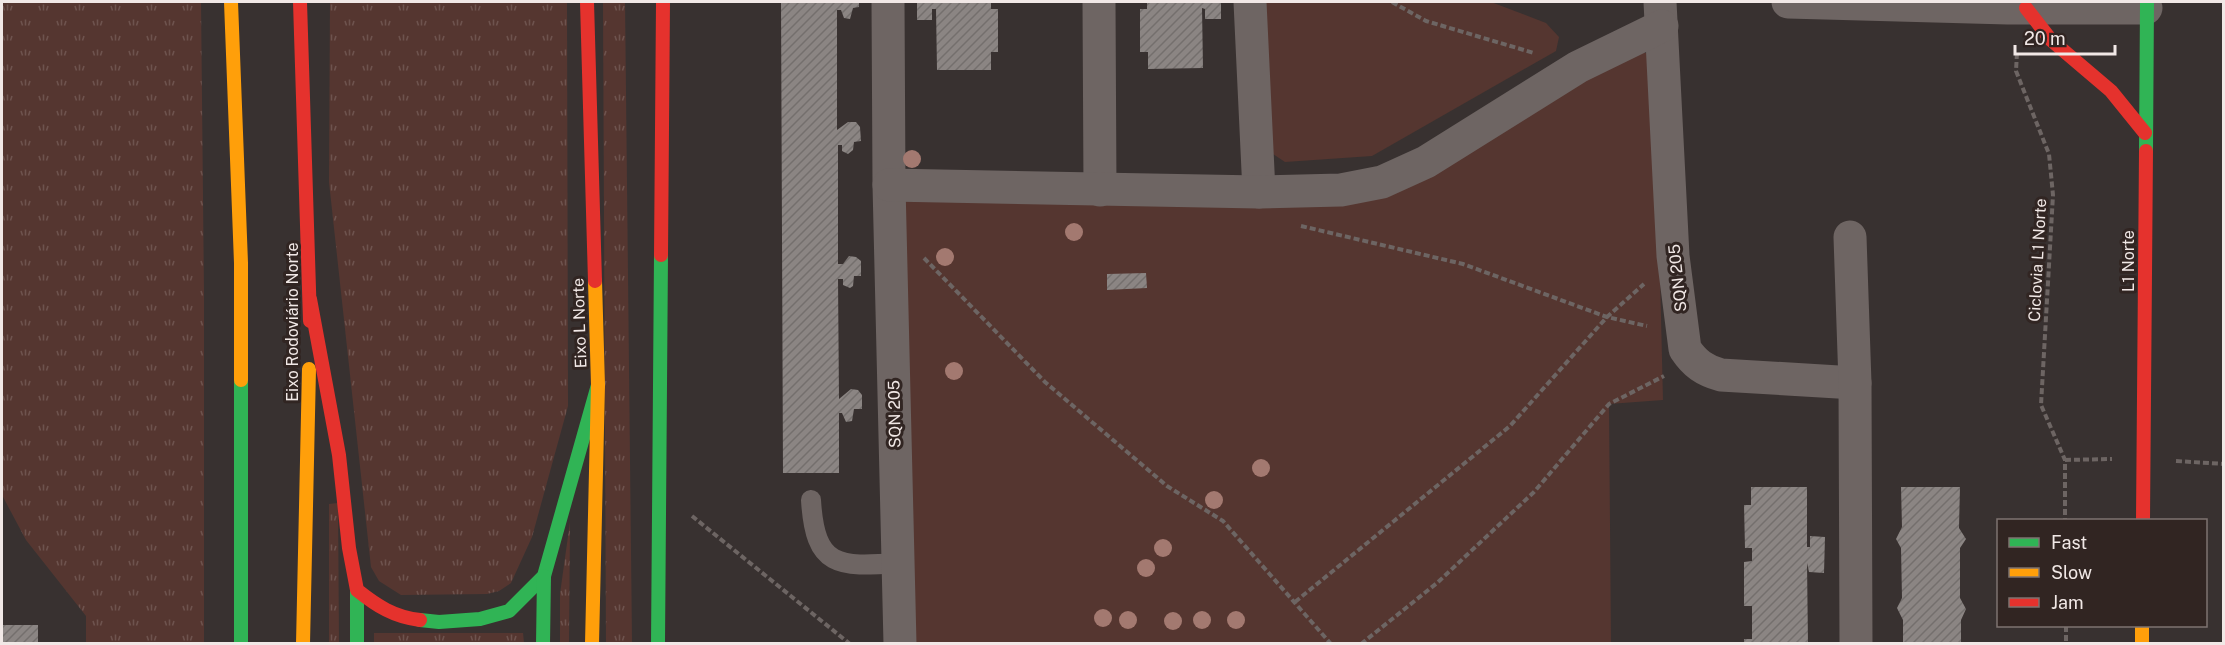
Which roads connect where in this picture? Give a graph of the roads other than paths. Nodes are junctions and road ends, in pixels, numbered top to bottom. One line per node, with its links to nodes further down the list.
1 (231, 2): 26 (main road)
2 (300, 2): 17 (main road, Eixo Rodoviário Norte)
3 (587, 2): 19 (main road, Eixo L Norte)
4 (663, 2): 31 (main road)
5 (888, 2): 13 (street, SQN 205)
6 (1099, 2): 14 (street)
7 (1250, 2): 15 (street)
8 (1788, 2): 10 (street)
9 (2146, 5): 10 (street); 12 (main road, L1 Norte)
10 (2028, 6): 12 (main road)
11 (1661, 14): 15 (street, SQN 205); 18 (street, SQN 205)
12 (2145, 133): 21 (main road, L1 Norte)
13 (889, 185): 14 (street, SQN 205); 22 (street, SQN 205)
14 (1100, 190): 15 (street, SQN 205)
15 (1259, 192)
16 (1850, 237): 18 (street)
17 (310, 299): 24 (main road); 27 (main road, Eixo Rodoviário Norte)
18 (1855, 383): 33 (street)
19 (598, 385): 23 (main road); 30 (main road, Eixo L Norte)
20 (811, 500): 22 (lane)
21 (2143, 519)
22 (898, 563): 32 (street, SQN 205)
23 (544, 576): 24 (main road); 29 (main road)
24 (357, 590): 28 (main road)
25 (2142, 627): 34 (main road)
26 (241, 644)
27 (303, 644)
28 (357, 644)
29 (543, 644)
30 (592, 644)
31 (658, 644)
32 (900, 644)
33 (1856, 644)
34 (2142, 644)

